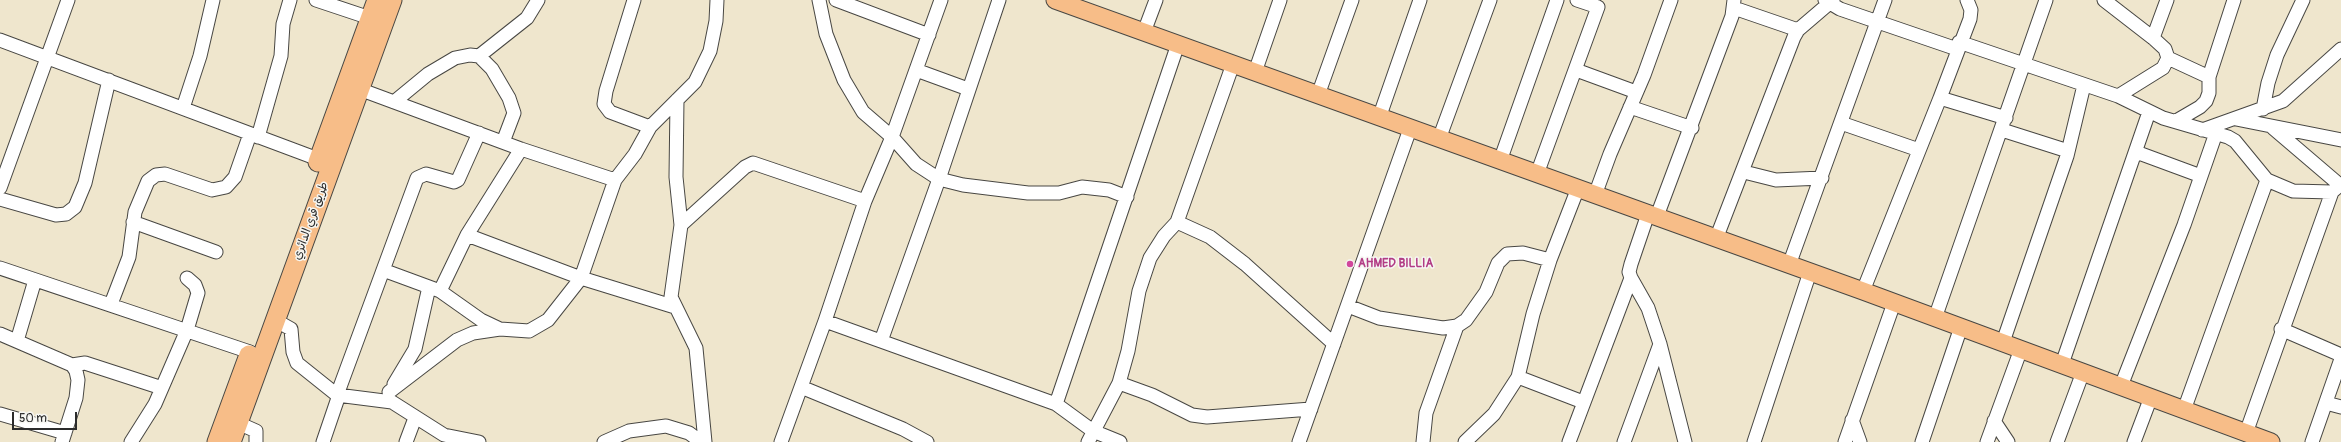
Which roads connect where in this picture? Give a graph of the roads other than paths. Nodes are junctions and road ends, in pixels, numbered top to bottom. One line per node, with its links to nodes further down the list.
1 (68, 0): 45 (street)
2 (213, 0): 64 (street)
3 (290, 0): 79 (street)
4 (316, 0): 34 (street)
5 (377, 0): 34 (highway, طريق قري الدائري)
6 (392, 0): 55 (highway, طريق قري الدائري)
7 (538, 0): 44 (street)
8 (634, 0): 73 (street)
9 (717, 0): 61 (street)
10 (819, 0): 80 (street)
11 (836, 0): 38 (street)
12 (941, 0): 38 (street)
13 (999, 0): 56 (street)
14 (1055, 0): 33 (main road)
15 (1156, 0): 37 (street)
16 (1280, 0): 51 (street)
17 (1352, 0): 58 (street)
18 (1420, 0): 67 (street)
19 (1490, 0): 81 (street)
20 (1557, 0): 88 (street)
21 (1577, 0): 31 (street)
22 (1671, 0): 57 (street)
23 (1885, 0): 35 (street)
24 (1967, 0): 42 (street)
25 (2046, 0): 48 (street)
26 (2104, 0): 39 (street)
27 (2167, 0): 39 (street)
28 (2234, 0): 52 (street)
29 (2303, 0): 65 (street)
30 (1829, 1): 35 (street); 36 (street)
31 (1599, 3): 50 (street)
32 (1734, 4): 36 (street); 74 (street)
33 (1085, 5): 37 (main road)
34 (370, 18): 89 (highway, طريق قري الدائري)
35 (1878, 21): 42 (street); 70 (street)
36 (1798, 30): 91 (street)
37 (1144, 32): 41 (main road)
38 (929, 35): 49 (street)
39 (2153, 38): 46 (street)
40 (0, 40): 45 (street)
41 (1178, 44): 47 (main road); 102 (street)
42 (1958, 46): 48 (street); 60 (street)
43 (2341, 49): 65 (street)
44 (479, 56): 62 (street); 83 (street)
45 (47, 57): 53 (street); 90 (street)
46 (2168, 58): 52 (street); 59 (street)
47 (1233, 64): 51 (main road); 107 (street)
48 (2024, 64): 54 (street); 71 (street)
49 (916, 70): 56 (street); 80 (street)
50 (1576, 70): 57 (street); 92 (street)
51 (1254, 72): 58 (main road)
52 (2209, 76): 69 (street)
53 (109, 80): 64 (street); 103 (street)
54 (2084, 85): 59 (street); 86 (street)
55 (359, 89): 62 (street); 89 (highway, طريق قري الدائري)
56 (968, 89): 95 (street)
57 (1636, 92): 63 (street)
58 (1318, 95): 67 (main road)
59 (2118, 96): 66 (street)
60 (1940, 98): 71 (street); 85 (street)
61 (677, 100): 73 (street); 108 (street)
62 (394, 102): 77 (street)
63 (1630, 107): 74 (street); 101 (street)
64 (183, 108): 79 (street)
65 (2263, 109): 68 (street)
66 (2149, 112): 69 (street); 87 (street)
67 (1379, 118): 75 (main road)
68 (2234, 119): 72 (street); 76 (street)
69 (2176, 121): 76 (street)
70 (1842, 123): 85 (street); 94 (street)
71 (2004, 124): 86 (street); 127 (street)
72 (2272, 127): 82 (street); 98 (street)
73 (650, 128): 96 (street)
74 (1692, 128): 105 (street)
75 (1410, 129): 81 (main road); 125 (street)
76 (2202, 130): 78 (street)
77 (479, 133): 83 (street); 115 (street)
78 (2216, 133): 93 (street); 97 (street)
79 (254, 135): 89 (street); 106 (street)
80 (892, 136): 95 (street); 104 (street)
81 (1439, 139): 88 (main road)
82 (2341, 140)
83 (503, 142): 84 (street)
84 (521, 150): 96 (street); 109 (street)
85 (1919, 150): 122 (street)
86 (2068, 152): 138 (street)
87 (2136, 152): 93 (street); 145 (street)
88 (1500, 161): 92 (main road)
89 (325, 162): 128 (highway, طريق قري الدائري); 142 (highway, طريق قري الدائري)
90 (4, 164): 99 (street)
91 (1744, 172): 94 (street); 110 (street)
92 (1537, 174): 100 (main road)
93 (2201, 176): 150 (street)
94 (1822, 178): 113 (street)
95 (939, 179): 102 (street); 137 (street)
96 (615, 180): 118 (street)
97 (2267, 180): 98 (street); 161 (street)
98 (2338, 187): 133 (street)
99 (0, 188)
100 (1578, 188): 101 (main road); 112 (street)
101 (1595, 195): 105 (main road)
102 (1127, 197): 158 (street)
103 (0, 199)
104 (865, 201): 108 (street); 129 (street)
105 (1652, 215): 110 (main road); 119 (street)
106 (133, 222): 111 (street); 124 (street)
107 (1177, 222): 139 (street); 149 (street)
108 (681, 225): 126 (street)
109 (466, 235): 118 (street); 121 (street)
110 (1716, 239): 113 (main road)
111 (216, 252)
112 (1550, 260): 130 (street); 148 (street)
113 (1789, 265): 116 (main road)
114 (0, 268): 120 (street)
115 (383, 270): 121 (street); 153 (street)
116 (1810, 272): 122 (main road); 189 (street)
117 (187, 278): 134 (street)
118 (581, 278): 126 (street); 132 (street)
119 (1631, 278): 140 (street); 156 (street)
120 (35, 280): 124 (street); 136 (street)
121 (434, 289): 132 (street); 154 (street)
122 (1863, 291): 123 (main road)
123 (1894, 303): 127 (main road); 164 (street)
124 (111, 304): 134 (street)
125 (1348, 306): 130 (street); 139 (street)
126 (675, 307): 179 (street)
127 (1935, 318): 131 (main road)
128 (275, 320): 153 (street); 166 (highway, طريق قري الدائري)
129 (825, 321): 137 (street); 152 (street)
130 (1457, 326): 184 (street)
131 (1961, 327): 138 (main road); 192 (street)
132 (500, 329): 154 (street)
133 (2281, 329): 143 (street); 167 (street)
134 (187, 330): 142 (street); 151 (street)
135 (0, 334): 136 (street)
136 (17, 341): 146 (street)
137 (881, 341): 158 (street)
138 (2003, 342): 141 (main road)
139 (1334, 344): 160 (street)
140 (1660, 344): 187 (street); 188 (street)
141 (2021, 349): 145 (main road); 165 (street)
142 (250, 352): 171 (highway, طريق قري الدائري)
143 (2341, 355)
144 (2341, 359): 157 (street)
145 (2062, 364): 147 (main road)
146 (72, 365): 151 (street); 169 (street)
147 (2083, 372): 150 (main road); 195 (street)
148 (1518, 377): 156 (street); 185 (street)
149 (1119, 383): 160 (street); 168 (street)
150 (2121, 386): 155 (main road)
151 (162, 388): 170 (street)
152 (801, 388): 180 (street); 181 (street)
153 (338, 395): 154 (street); 174 (street)
154 (386, 396): 163 (street)
155 (2151, 398): 161 (main road); 196 (street)
156 (1583, 402): 186 (street)
157 (2326, 403): 159 (street); 198 (street)
158 (1056, 404): 168 (street)
159 (2341, 407)
160 (1311, 409): 183 (street)
161 (2184, 410): 167 (main road)
162 (0, 414): 169 (street)
163 (415, 418): 175 (street); 176 (street)
164 (1852, 420): 190 (street); 191 (street)
165 (1994, 421): 193 (street); 194 (street)
166 (238, 423): 172 (highway, طريق قري الدائري); 173 (street)
167 (2246, 432): 197 (main road)
168 (1091, 437): 182 (street)
169 (64, 438)
170 (131, 442)
171 (217, 442)
172 (231, 442)
173 (256, 442)
174 (323, 442)
175 (406, 442)
176 (479, 442)
177 (604, 442): 178 (street)
178 (701, 442)
179 (705, 442)
180 (781, 442)
181 (927, 442)
182 (1120, 442)
183 (1298, 442)
184 (1424, 442)
185 (1465, 442)
186 (1569, 442)
187 (1624, 442)
188 (1685, 442)
189 (1754, 442)
190 (1845, 442)
191 (1860, 442)
192 (1922, 442)
193 (1987, 442)
194 (2008, 442)
195 (2057, 442)
196 (2134, 442)
197 (2271, 442)
198 (2312, 442)

